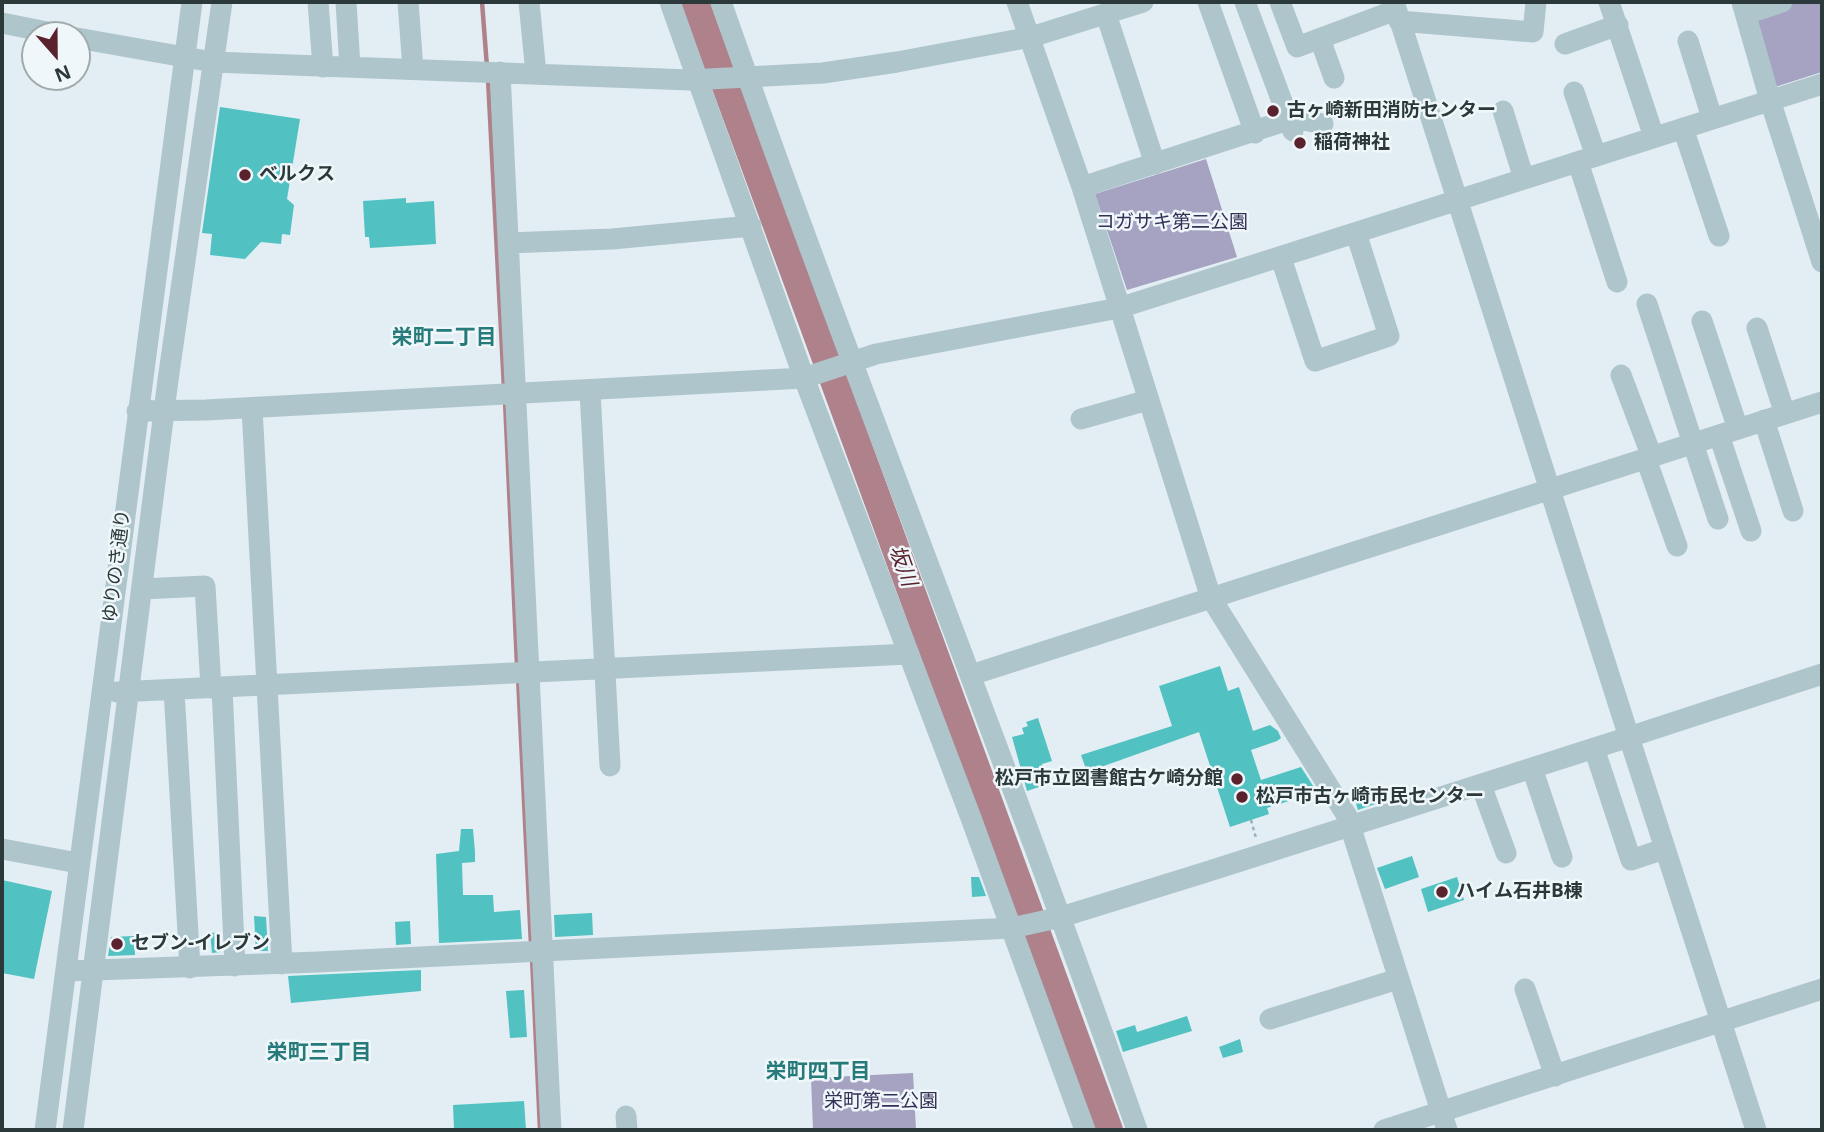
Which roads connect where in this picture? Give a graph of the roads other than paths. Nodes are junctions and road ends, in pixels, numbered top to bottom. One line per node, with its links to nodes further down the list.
1 (192, 2): 28 (street, ゆりのき通り)
2 (222, 2): 29 (street)
3 (318, 2): 30 (street)
4 (346, 2): 31 (street)
5 (408, 2): 32 (street)
6 (529, 2): 34 (street)
7 (670, 2): 36 (street)
8 (721, 2): 35 (street)
9 (1017, 2): 23 (street)
10 (1143, 2): 19 (street)
11 (1208, 2): 46 (street)
12 (1245, 2): 43 (street)
13 (1280, 2): 24 (street)
14 (1536, 2): 18 (street)
15 (1609, 2): 21 (street)
16 (1782, 2): 17 (street)
17 (1744, 8): 40 (street)
18 (1397, 11): 24 (street); 52 (street)
19 (1106, 14): 23 (street); 49 (street)
20 (2, 23): 22 (street)
21 (1618, 25): 27 (street); 47 (street)
22 (21, 27)
23 (1031, 37): 35 (street); 51 (street)
24 (1320, 39): 37 (street)
25 (91, 41): 28 (street)
26 (1688, 41): 42 (street)
27 (1565, 44)
28 (184, 58): 29 (street); 72 (street, ゆりのき通り)
29 (213, 62): 30 (street); 73 (street)
30 (323, 67): 31 (street)
31 (350, 67): 32 (street)
32 (413, 69): 33 (street)
33 (491, 72): 34 (street); 56 (street)
34 (536, 74): 36 (street)
35 (744, 76): 36 (street); 64 (street)
36 (701, 78): 53 (street)
37 (1334, 78)
38 (1822, 84): 40 (street)
39 (1574, 92): 48 (street)
40 (1770, 100): 42 (street); 58 (street)
41 (1503, 111): 50 (street)
42 (1712, 118): 45 (street)
43 (1292, 123): 44 (street); 46 (street)
44 (1323, 124)
45 (1683, 128): 47 (street); 55 (street)
46 (1255, 133): 49 (street)
47 (1654, 137): 48 (street)
48 (1587, 159): 50 (street); 59 (street)
49 (1155, 164): 51 (street)
50 (1524, 179): 52 (street)
51 (1082, 187): 61 (street)
52 (1456, 200): 54 (street); 80 (street)
53 (751, 226): 56 (street); 66 (street)
54 (1356, 233): 57 (street); 57 (street)
55 (1719, 236)
56 (508, 243): 68 (street)
57 (1281, 258): 61 (street)
58 (1822, 262)
59 (1617, 282)
60 (1647, 304): 78 (street)
61 (1119, 308): 64 (street); 69 (street)
62 (1702, 321): 77 (street)
63 (1757, 328): 74 (street)
64 (852, 361): 66 (street); 91 (street)
65 (1621, 374): 79 (street)
66 (804, 378): 67 (street); 87 (street)
67 (590, 391): 68 (street); 88 (street)
68 (509, 394): 70 (street); 89 (street)
69 (1148, 400): 75 (street); 86 (street)
70 (252, 408): 73 (street); 92 (street)
71 (1820, 408): 74 (street)
72 (137, 411): 73 (street); 95 (street, ゆりのき通り)
73 (165, 411): 85 (street)
74 (1785, 414): 76 (street)
75 (1082, 419)
76 (1763, 421): 77 (street); 81 (street)
77 (1728, 432): 78 (street); 83 (street)
78 (1692, 444): 79 (street); 82 (street)
79 (1649, 458): 80 (street); 84 (street)
80 (1550, 489): 86 (street); 97 (street)
81 (1793, 511)
82 (1718, 519)
83 (1751, 531)
84 (1677, 546)
85 (142, 589): 93 (street); 96 (street)
86 (1211, 598): 91 (street); 102 (street)
87 (909, 654): 88 (street); 109 (street)
88 (603, 669): 89 (street); 99 (street)
89 (522, 673): 92 (street); 110 (street)
90 (1822, 674): 97 (street)
91 (971, 676): 108 (street)
92 (265, 686): 93 (street); 111 (street)
93 (216, 688): 94 (street); 112 (street)
94 (174, 690): 96 (street); 113 (street)
95 (101, 691): 96 (street); 107 (street, ゆりのき通り)
96 (129, 693): 115 (street)
97 (1629, 737): 98 (street); 104 (street)
98 (1594, 748): 100 (street); 104 (street)
99 (610, 766)
100 (1532, 768): 101 (street); 106 (street)
101 (1481, 785): 102 (street); 105 (street)
102 (1351, 826): 108 (street); 116 (street)
103 (2, 849): 107 (street)
104 (1664, 849): 120 (street)
105 (1506, 853)
106 (1562, 858)
107 (78, 863): 114 (street, ゆりのき通り)
108 (1057, 917): 109 (street); 127 (street)
109 (1015, 927): 110 (street); 126 (street)
110 (535, 951): 111 (street); 125 (street)
111 (282, 964): 112 (street)
112 (235, 966): 113 (street)
113 (190, 968): 115 (street)
114 (66, 971): 115 (street); 123 (street, ゆりのき通り)
115 (92, 972): 124 (street)
116 (1398, 978): 119 (street); 122 (street)
117 (1525, 989): 121 (street)
118 (1822, 989): 120 (street)
119 (1269, 1019)
120 (1721, 1022): 121 (street); 129 (street)
121 (1555, 1076): 122 (street)
122 (1444, 1121): 128 (street)
123 (45, 1130)
124 (73, 1130)
125 (551, 1130)
126 (1085, 1130)
127 (1137, 1130)
128 (1384, 1130)
129 (1756, 1130)

